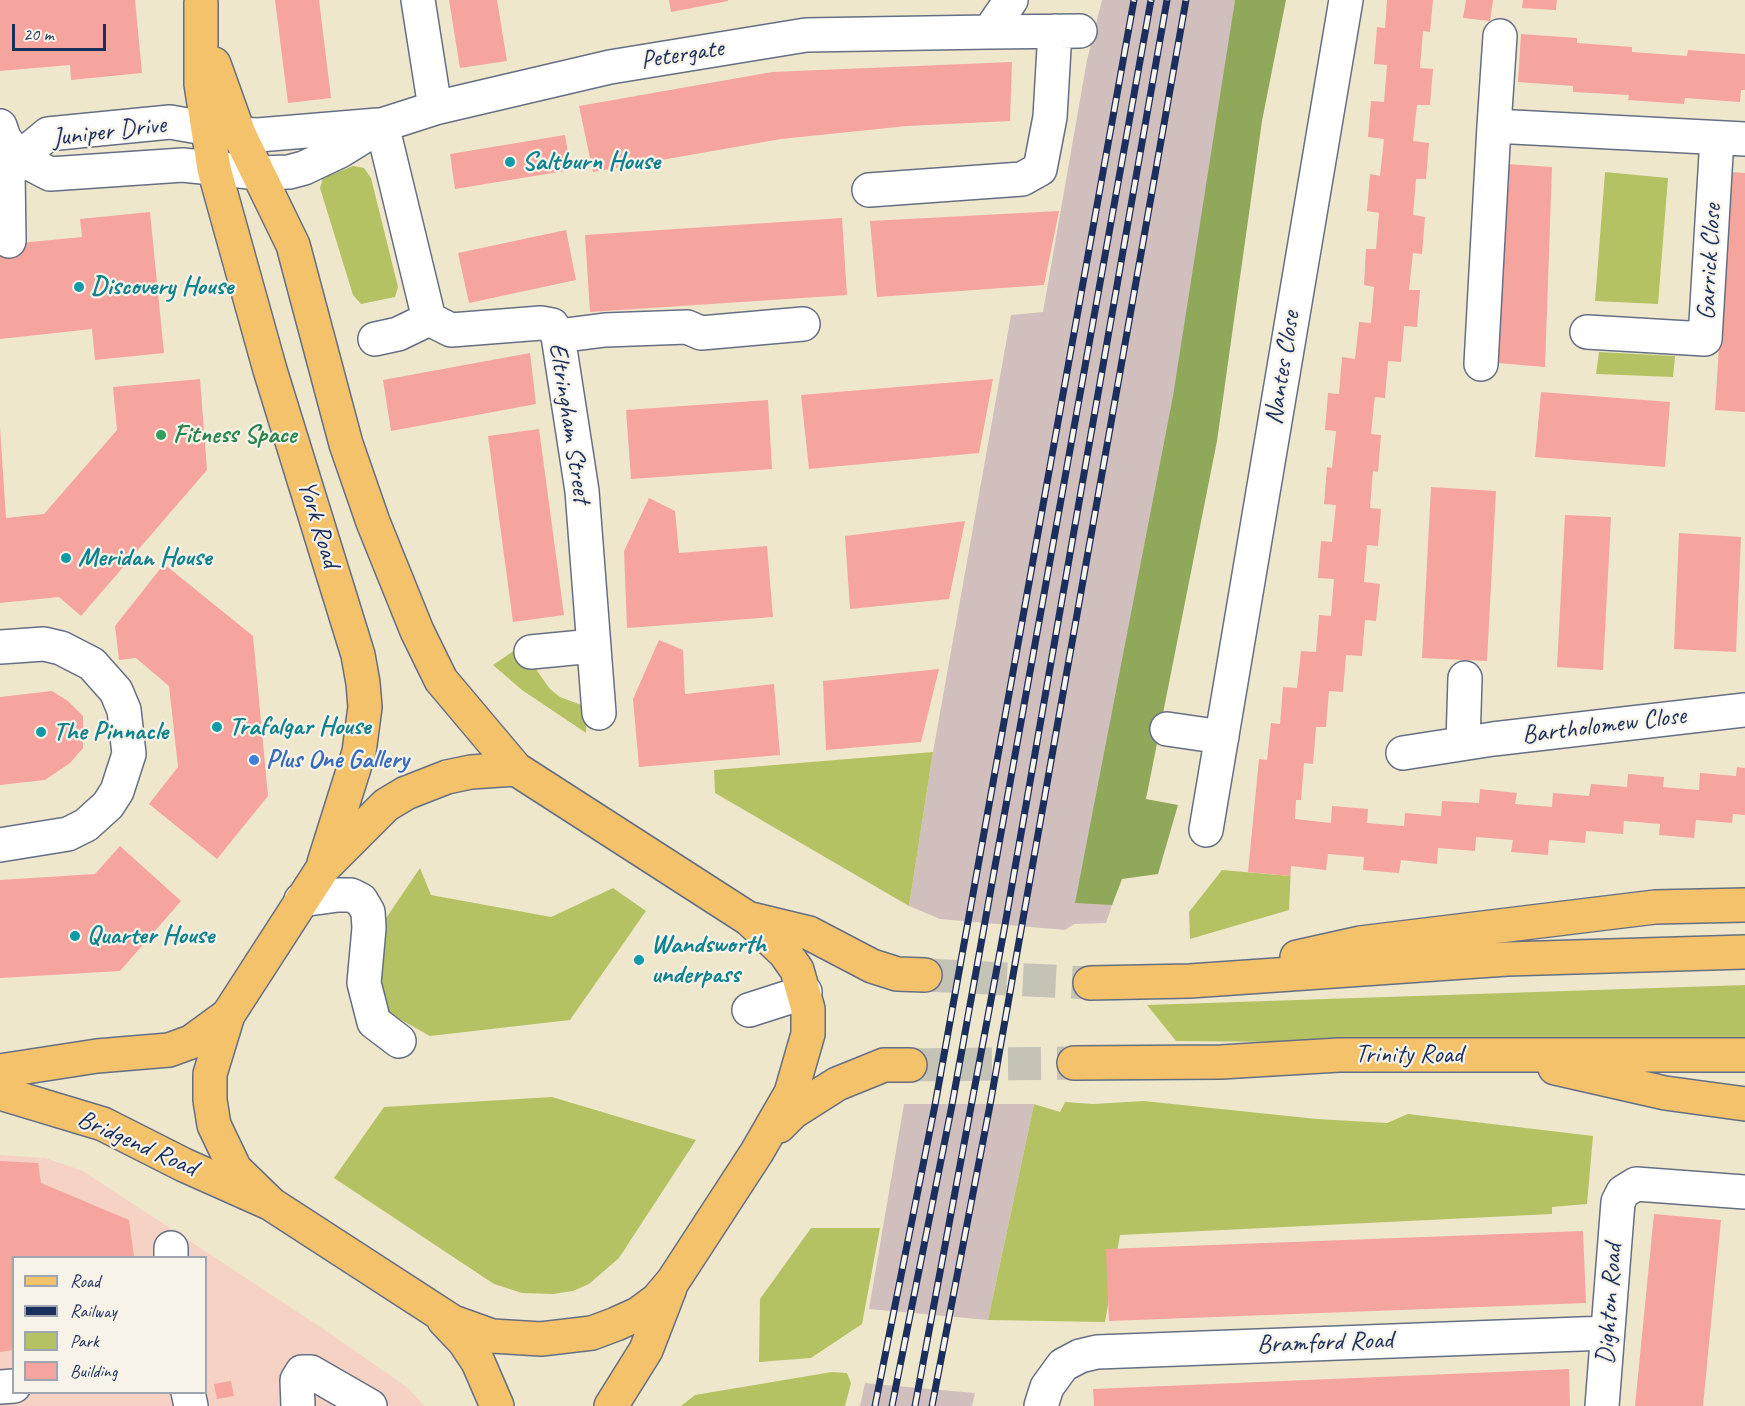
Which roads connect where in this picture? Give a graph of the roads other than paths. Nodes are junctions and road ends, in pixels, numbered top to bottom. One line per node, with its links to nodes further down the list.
1 (418, 0): 7 (street)
2 (1011, 0): 5 (street)
3 (1346, 0): 32 (street, Nantes Close)
4 (200, 2): 11 (main road, York Road); 12 (main road, York Road)
5 (989, 32): 7 (street, Petergate); 17 (street, Petergate)
6 (1500, 36): 10 (street)
7 (435, 108): 8 (street, Petergate)
8 (382, 125): 12 (street, Petergate); 16 (street, Petergate); 19 (street)
9 (0, 126): 14 (street)
10 (1494, 126): 13 (street, Garrick Close); 24 (street)
11 (206, 129): 12 (street, Juniper Drive); 14 (street, Juniper Drive); 15 (main road, York Road)
12 (239, 134): 16 (main road, York Road)
13 (1731, 138): 21 (street, Garrick Close)
14 (10, 158): 15 (street, Juniper Drive); 18 (street)
15 (214, 169): 16 (street, Petergate); 38 (main road, York Road)
16 (259, 173): 35 (main road, York Road)
17 (869, 190)
18 (9, 241)
19 (429, 319): 22 (street, Eltringham Street); 23 (street)
20 (803, 324): 22 (street)
21 (1587, 332)
22 (558, 336): 25 (street, Eltringham Street)
23 (375, 339)
24 (1481, 364)
25 (593, 646): 27 (street); 30 (street, Eltringham Street)
26 (0, 647): 37 (street)
27 (531, 652)
28 (1465, 678): 33 (street)
29 (1745, 710): 33 (street, Bartholomew Close)
30 (599, 713)
31 (1167, 729): 32 (street)
32 (1222, 737): 36 (street, Nantes Close)
33 (1463, 743): 34 (street, Bartholomew Close)
34 (1403, 753)
35 (516, 769): 38 (main road); 41 (main road, York Road)
36 (1206, 830)
37 (0, 845)
38 (323, 868): 39 (main road)
39 (301, 900): 48 (main road); 49 (street)
40 (1745, 905): 44 (main road)
41 (749, 919): 43 (main road); 46 (main road)
42 (1745, 952): 44 (main road)
43 (925, 975)
44 (1190, 981): 45 (main road)
45 (1090, 983)
46 (805, 992): 47 (street); 57 (main road)
47 (749, 1010)
48 (228, 1015): 54 (main road); 59 (main road)
49 (399, 1041)
50 (1745, 1055): 51 (main road, Trinity Road)
51 (1497, 1056): 52 (main road, Trinity Road); 56 (main road)
52 (1074, 1063)
53 (910, 1065): 57 (main road)
54 (0, 1071)
55 (0, 1093): 59 (main road, Bridgend Road)
56 (1745, 1104)
57 (757, 1152): 60 (main road)
58 (1745, 1192): 62 (street, Dighton Road)
59 (271, 1204): 61 (main road)
60 (673, 1281): 61 (main road); 67 (main road)
61 (434, 1311): 66 (main road)
62 (1607, 1334): 63 (street, Bramford Road); 68 (street, Dighton Road)
63 (1046, 1392)
64 (298, 1406): 65 (street)
65 (370, 1406)
66 (497, 1406)
67 (611, 1406)
68 (1602, 1406)

